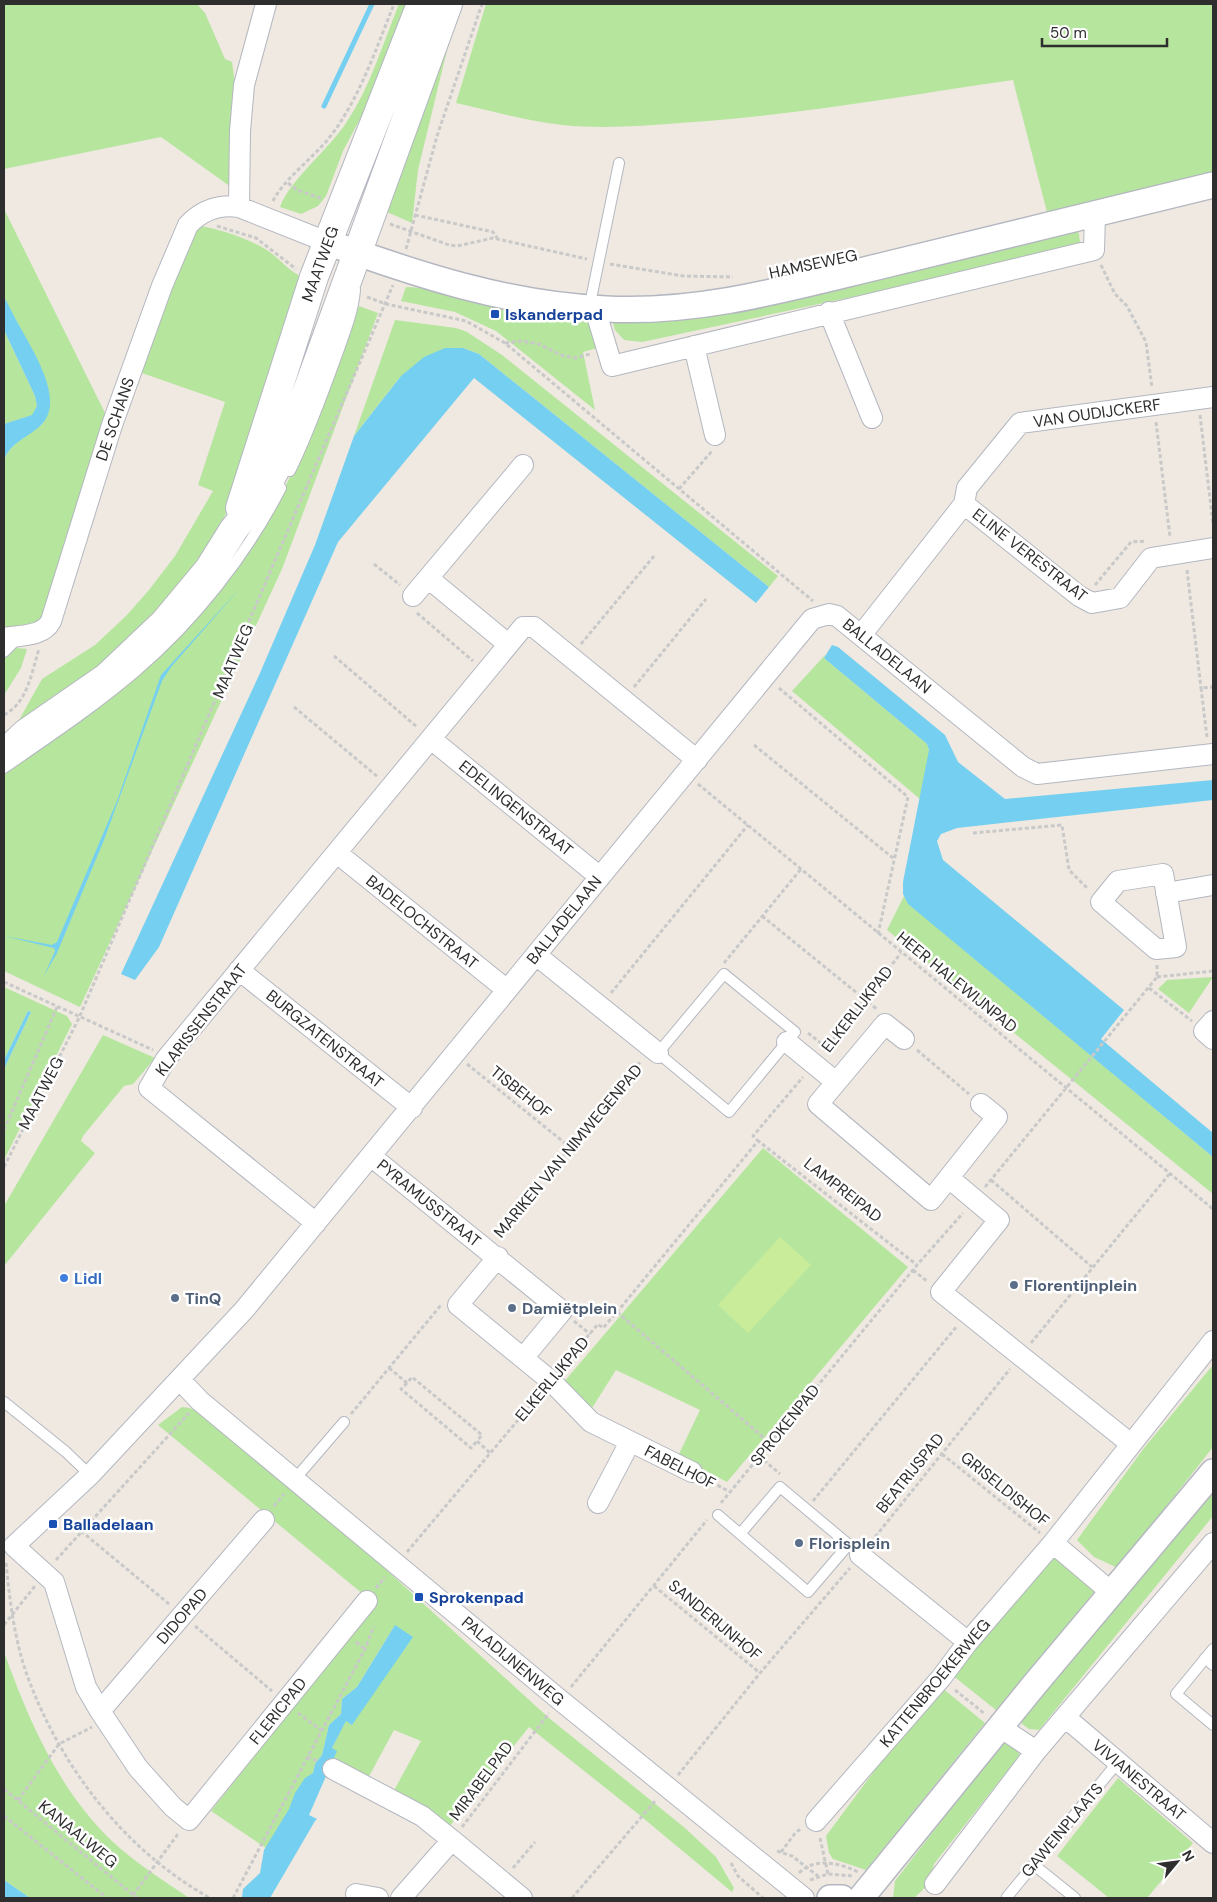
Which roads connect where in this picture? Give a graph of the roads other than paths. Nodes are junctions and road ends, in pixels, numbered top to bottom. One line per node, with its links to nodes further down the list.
1 (266, 4): 6 (street)
2 (422, 4): 8 (main road, MAATWEG)
3 (448, 4): 9 (main road, MAATWEG)
4 (619, 163): 10 (lane)
5 (1213, 186): 7 (street, HAMSEWEG)
6 (240, 207): 8 (street, DE SCHANS); 23 (street, DE SCHANS)
7 (1096, 221): 10 (street, HAMSEWEG); 11 (street)
8 (327, 242): 9 (street, HAMSEWEG); 18 (main road, MAATWEG)
9 (358, 254): 10 (street, HAMSEWEG); 18 (main road, MAATWEG); 31 (lane, MAATWEG)
10 (595, 309): 12 (street)
11 (829, 312): 12 (street); 14 (street)
12 (694, 346): 15 (street)
13 (1206, 398): 17 (street, VAN OUDIJCKERF)
14 (872, 418)
15 (715, 435)
16 (523, 465): 20 (street)
17 (964, 504): 19 (street, ELINE VERESTRAAT); 22 (street, ELINE VERESTRAAT)
18 (234, 528): 26 (main road, MAATWEG)
19 (1213, 548)
20 (428, 578): 21 (street); 24 (street)
21 (413, 596)
22 (862, 634): 29 (street, BALLADELAAN); 30 (street, BALLADELAAN)
23 (12, 636): 25 (lane)
24 (508, 644): 27 (street, KLARISSENSTRAAT); 30 (street, KLARISSENSTRAAT)
25 (4, 652)
26 (15, 738): 28 (main road, MAATWEG)
27 (431, 739): 32 (street, KLARISSENSTRAAT); 33 (street, EDELINGENSTRAAT)
28 (4, 754)
29 (1211, 754)
30 (692, 767): 33 (street, BALLADELAAN)
31 (4, 768)
32 (337, 853): 37 (street, KLARISSENSTRAAT); 38 (street, BADELOCHSTRAAT)
33 (600, 877): 36 (street, BALLADELAAN)
34 (1213, 885): 35 (street)
35 (1166, 893): 35 (street)
36 (536, 955): 38 (street, BALLADELAAN); 41 (street)
37 (238, 970): 44 (street, BURGZATENSTRAAT); 47 (street, KLARISSENSTRAAT)
38 (506, 990): 44 (street, BALLADELAAN)
39 (904, 1039): 42 (street, ELKERLIJKPAD)
40 (787, 1042): 41 (lane); 41 (lane); 42 (street, ELKERLIJKPAD)
41 (655, 1051)
42 (836, 1082): 46 (street, ELKERLIJKPAD)
43 (981, 1104): 46 (street)
44 (412, 1108): 45 (street, BALLADELAAN)
45 (372, 1157): 47 (street, BALLADELAAN); 48 (street, PYRAMUSSTRAAT)
46 (949, 1178): 55 (street)
47 (316, 1223): 51 (street, BALLADELAAN)
48 (492, 1254): 50 (street); 50 (street)
49 (1213, 1341): 55 (street, KATTENBROEKERWEG)
50 (523, 1358): 54 (street, FABELHOF)
51 (181, 1381): 58 (street, BALLADELAAN); 59 (street, PALADIJNENWEG)
52 (4, 1402): 58 (lane)
53 (344, 1422): 59 (lane)
54 (630, 1442): 56 (street, FABELHOF); 60 (street, FABELHOF)
55 (1131, 1444): 64 (street, KATTENBROEKERWEG)
56 (692, 1472)
57 (1213, 1472): 67 (street)
58 (90, 1475): 72 (street, BALLADELAAN)
59 (295, 1479): 88 (street, PALADIJNENWEG)
60 (598, 1503)
61 (715, 1513): 63 (lane)
62 (264, 1520): 72 (street, DIDOPAD)
63 (740, 1534): 66 (lane); 66 (lane)
64 (1053, 1543): 67 (street); 69 (street, KATTENBROEKERWEG)
65 (1213, 1543): 73 (street)
66 (854, 1550): 69 (street)
67 (1111, 1592): 75 (street)
68 (367, 1601): 72 (street, FLERICPAD)
69 (968, 1642): 79 (street, KATTENBROEKERWEG)
70 (1213, 1649): 71 (lane)
71 (1209, 1662): 74 (lane)
72 (103, 1716)
73 (1065, 1717): 76 (street); 77 (street, VIVIANESTRAAT)
74 (1213, 1725)
75 (1000, 1727): 76 (street); 91 (street)
76 (1036, 1752): 83 (street)
77 (1118, 1762): 81 (street, VIVIANESTRAAT); 82 (lane, GAWEINPLAATS)
78 (324, 1764): 80 (street)
79 (816, 1821)
80 (452, 1840): 86 (street); 87 (street)
81 (1213, 1843)
82 (1034, 1864): 92 (lane, GAWEINPLAATS); 93 (lane)
83 (935, 1884)
84 (356, 1894): 85 (street)
85 (378, 1898)
86 (401, 1898)
87 (522, 1898)
88 (804, 1898)
89 (830, 1898): 90 (street)
90 (842, 1898)
91 (861, 1898)
92 (1008, 1898)
93 (1075, 1898)

